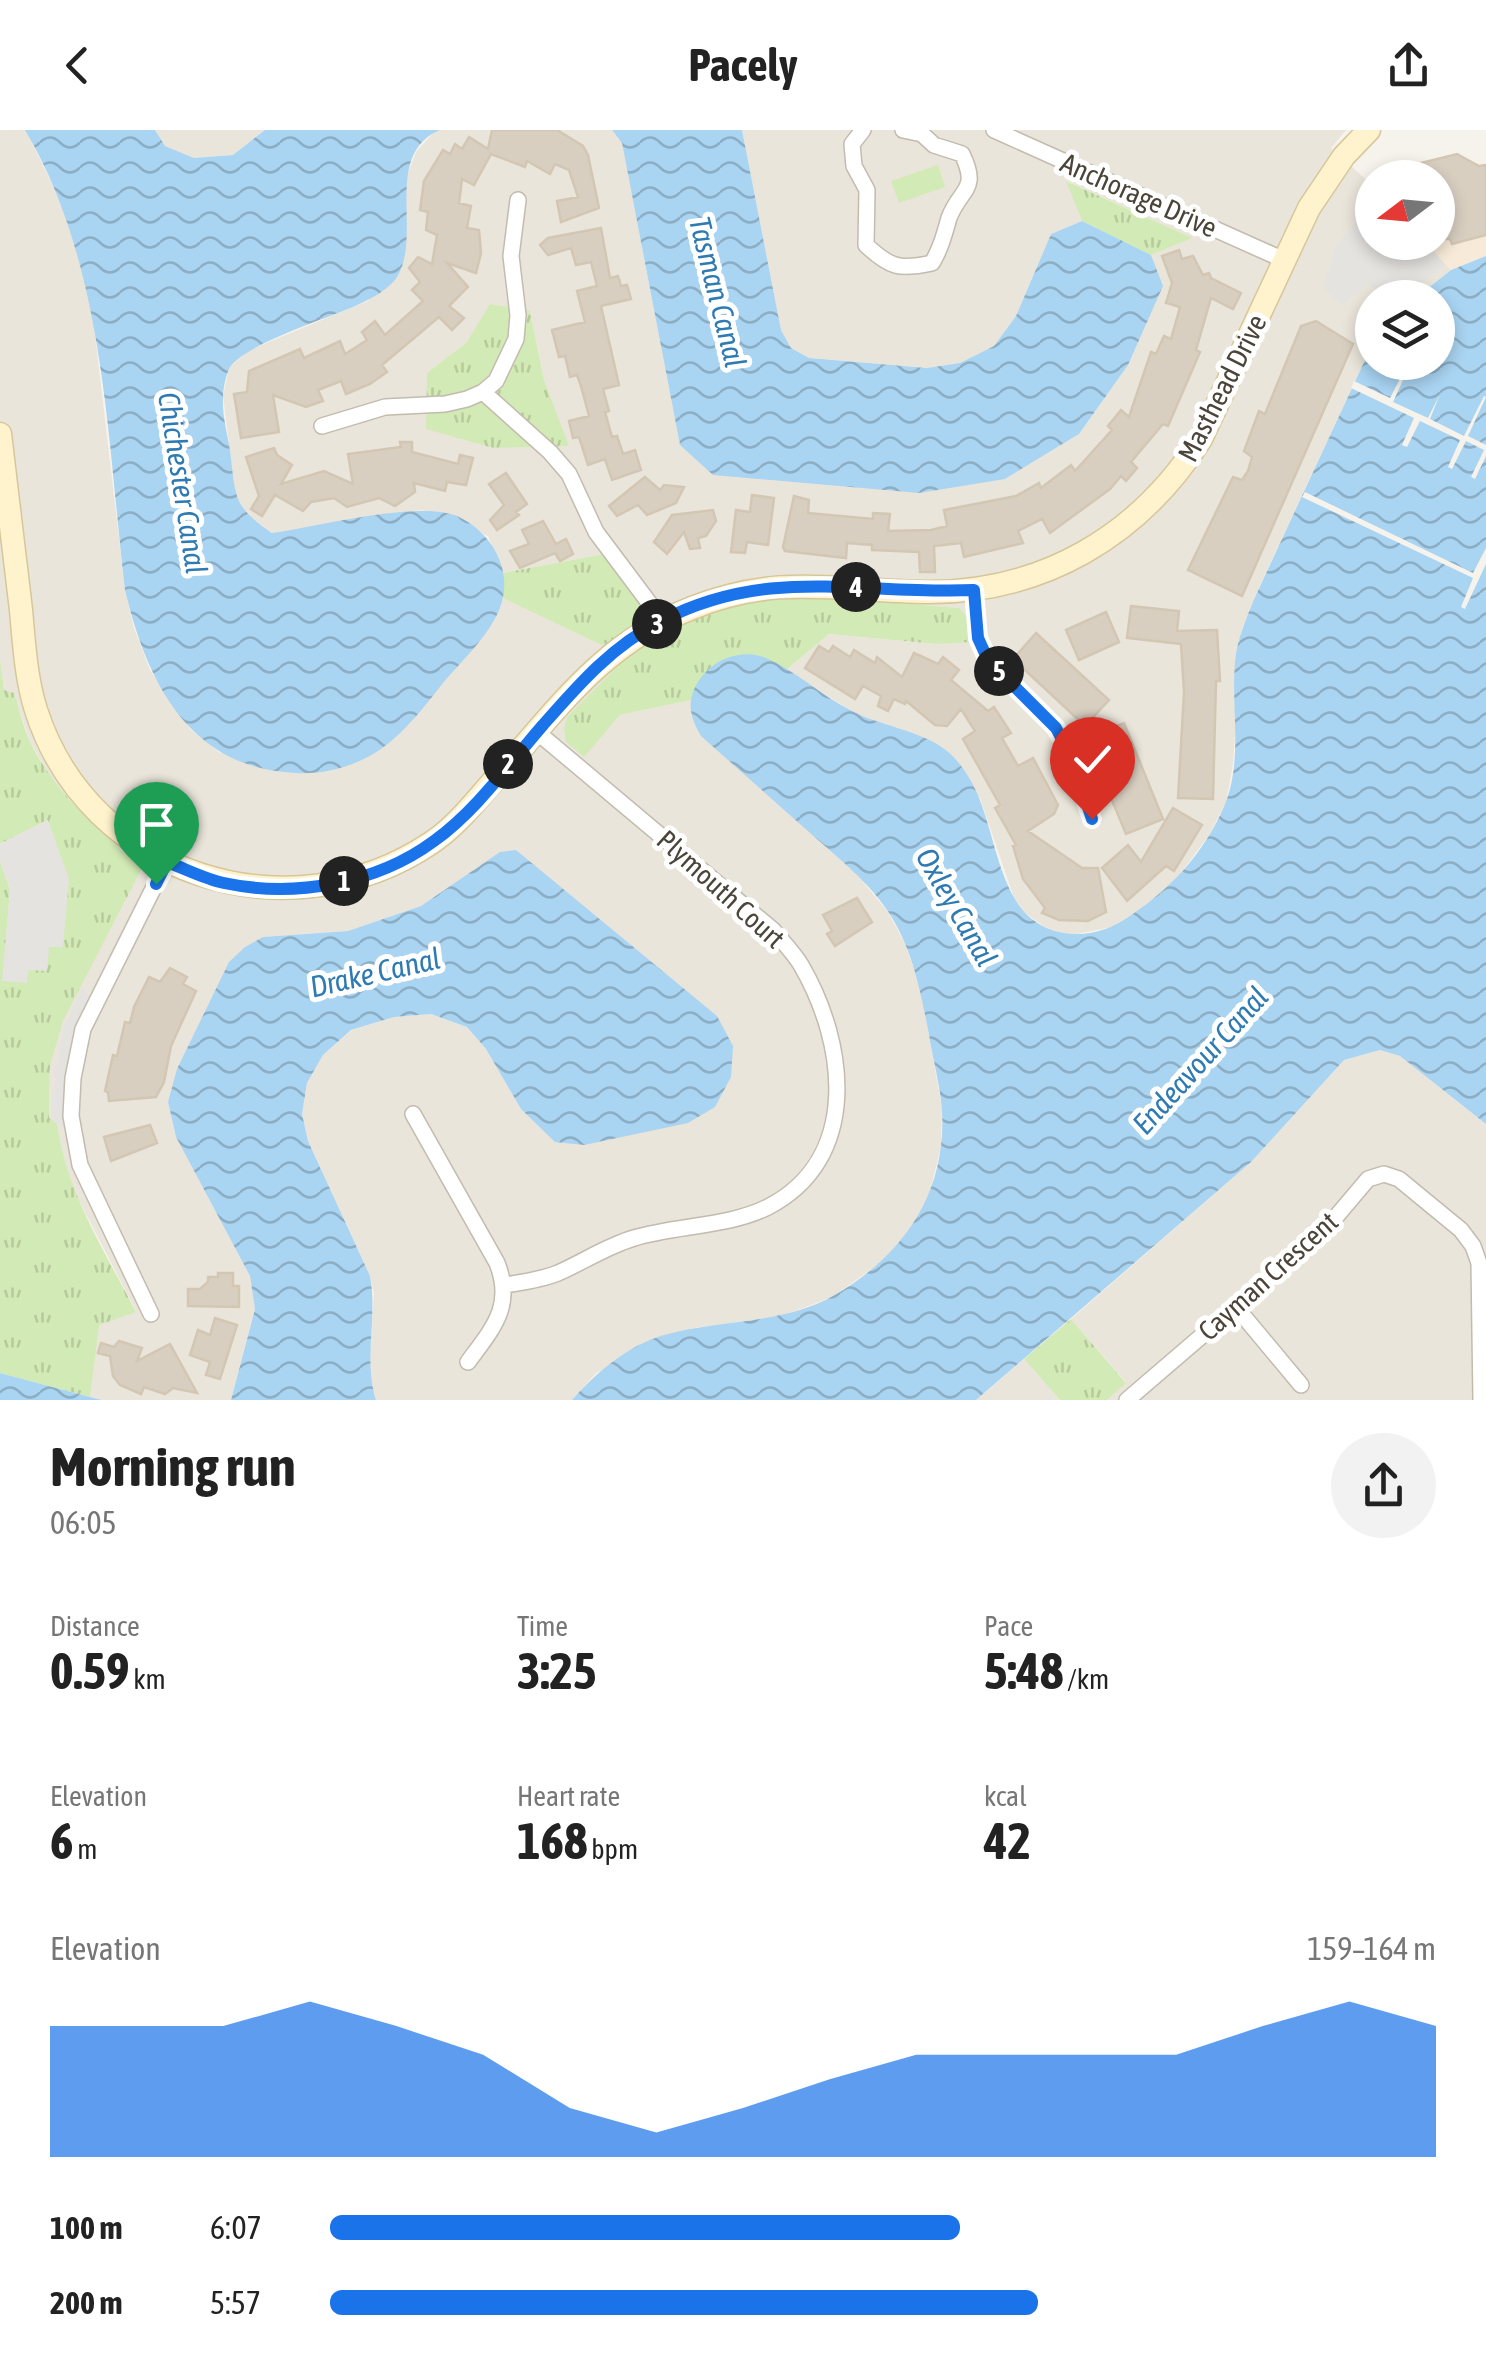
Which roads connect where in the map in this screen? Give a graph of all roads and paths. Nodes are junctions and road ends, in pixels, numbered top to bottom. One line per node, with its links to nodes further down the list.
1 (863, 130): 5 (street)
2 (903, 130): 5 (street)
3 (994, 130): 7 (street, Anchorage Drive)
4 (1369, 130): 7 (street, Masthead Drive)
5 (923, 132)
6 (518, 200): 8 (street)
7 (1284, 260): 11 (street, Masthead Drive)
8 (482, 392): 9 (street); 12 (street)
9 (322, 426)
10 (0, 434): 15 (street, Masthead Drive)
11 (974, 590): 12 (street, Masthead Drive); 14 (street)
12 (662, 620): 13 (street, Masthead Drive)
13 (537, 732): 15 (street, Masthead Drive); 17 (street, Plymouth Court)
14 (1092, 819)
15 (167, 862): 19 (street)
16 (413, 1114): 17 (street)
17 (506, 1285): 20 (street)
18 (1236, 1307): 21 (street); 22 (street, Cayman Crescent); 23 (street, Cayman Crescent)
19 (151, 1314)
20 (468, 1362)
21 (1301, 1385)
22 (1128, 1400)
23 (1482, 1400)

